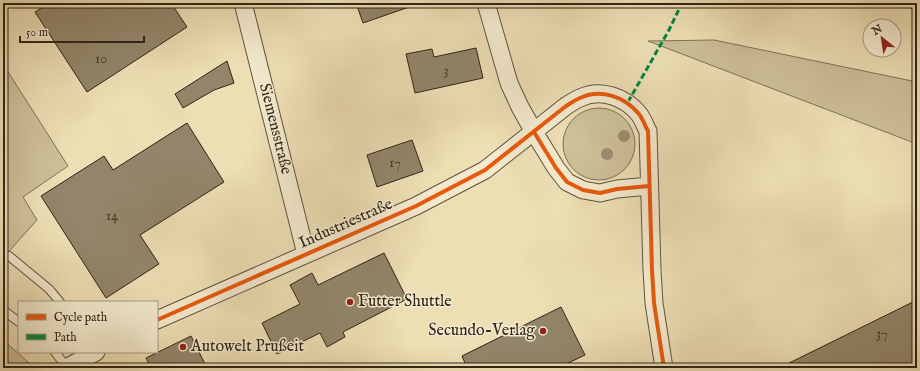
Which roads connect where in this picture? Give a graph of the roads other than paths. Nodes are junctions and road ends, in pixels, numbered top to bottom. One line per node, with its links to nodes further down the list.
1 (243, 3): 5 (street, Siemensstraße)
2 (486, 3): 3 (street)
3 (534, 132): 4 (street); 4 (street, Industriestraße); 5 (street, Industriestraße)
4 (649, 186): 14 (street, Industriestraße)
5 (306, 254): 9 (street, Industriestraße)
6 (9, 256): 7 (lane)
7 (59, 301)
8 (3, 310): 10 (lane)
9 (158, 320)
10 (18, 321)
11 (56, 353): 13 (lane)
12 (94, 353): 13 (street)
13 (66, 368)
14 (664, 368)

